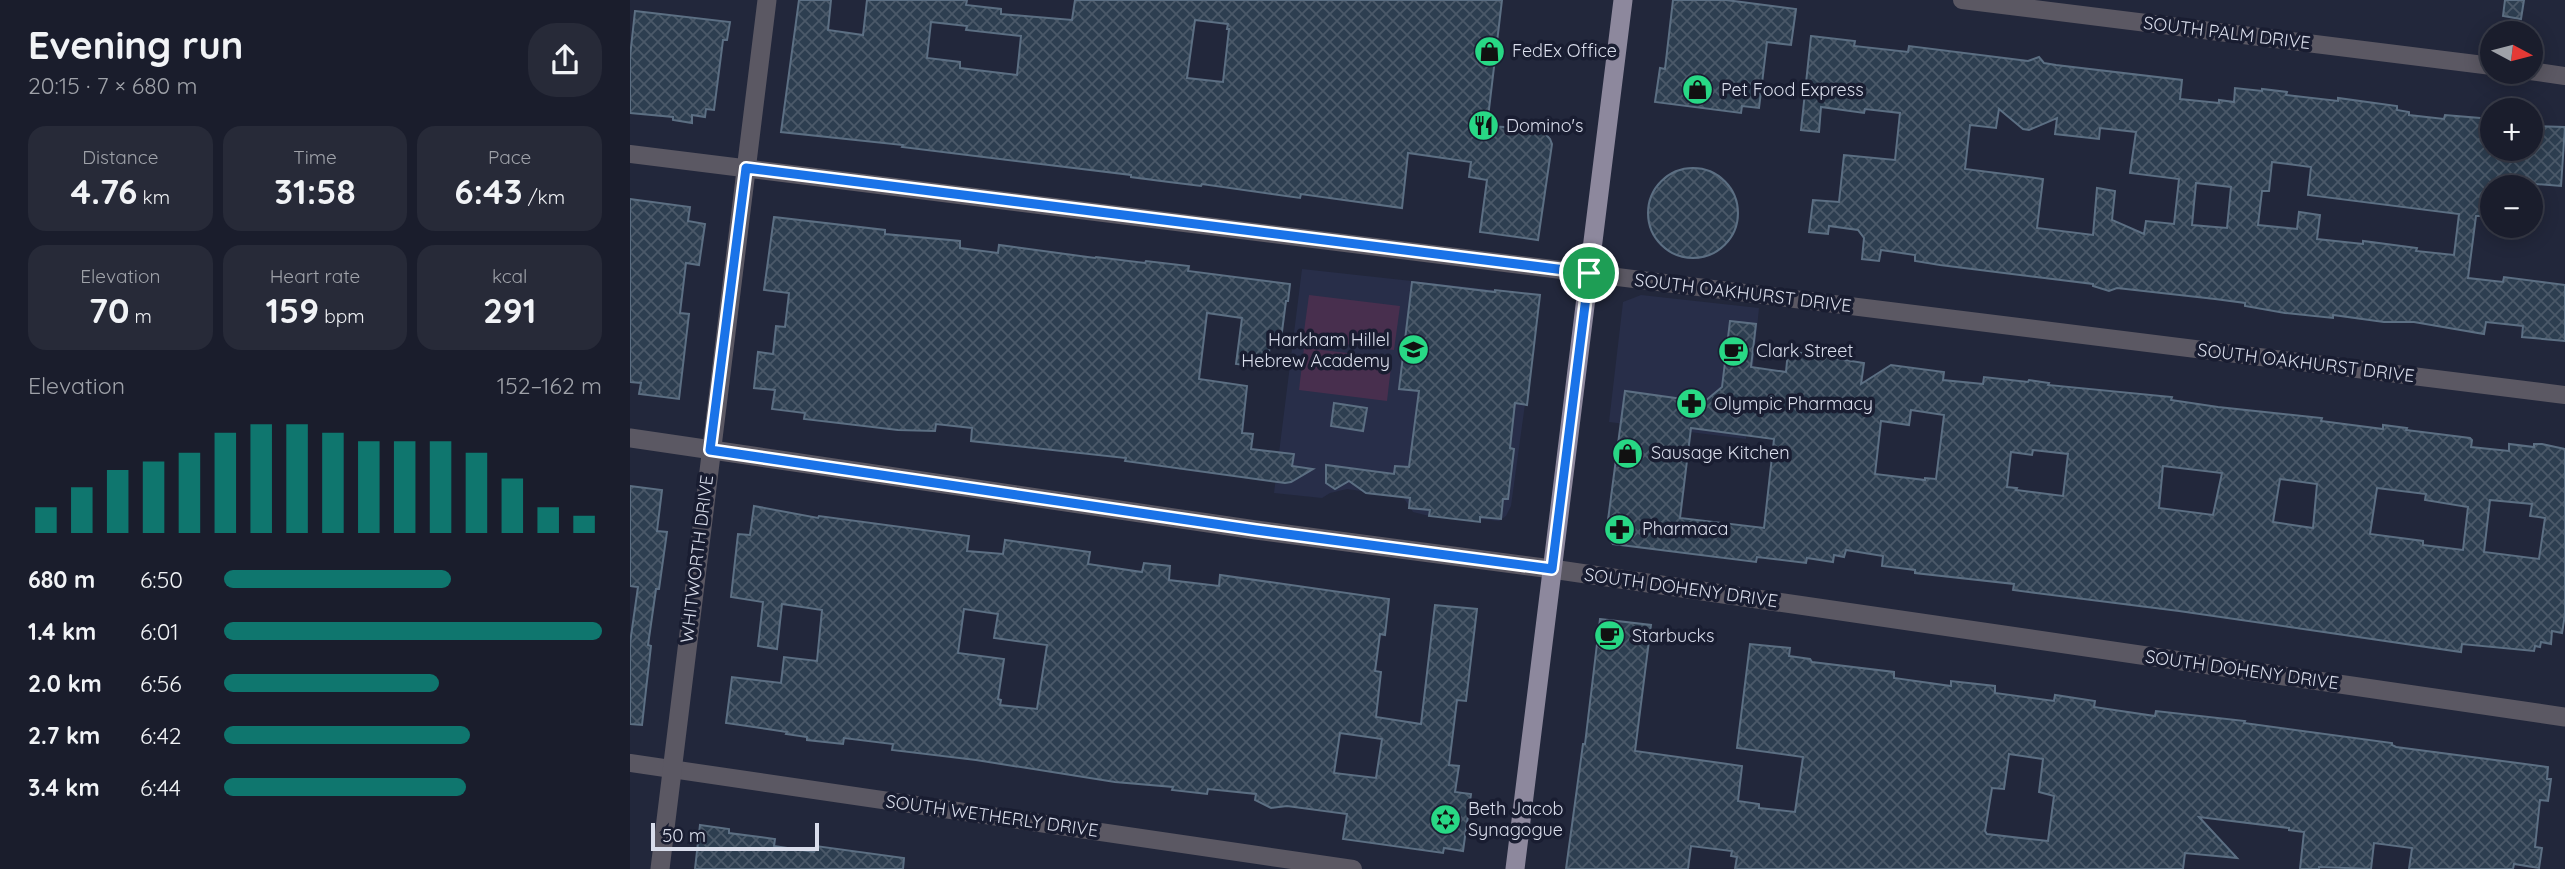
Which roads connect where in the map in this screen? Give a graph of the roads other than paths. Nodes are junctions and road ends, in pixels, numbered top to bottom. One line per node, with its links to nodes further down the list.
1 (767, 0): 8 (street, WHITWORTH DRIVE)
2 (1623, 0): 9 (main road)
3 (1962, 0): 4 (street, SOUTH PALM DRIVE)
4 (2480, 65)
5 (2543, 73): 6 (street)
6 (2565, 76)
7 (630, 154): 8 (street, SOUTH OAKHURST DRIVE)
8 (746, 168): 9 (street, SOUTH OAKHURST DRIVE); 12 (street, WHITWORTH DRIVE)
9 (1589, 273): 10 (street, SOUTH OAKHURST DRIVE); 13 (main road)
10 (2565, 395)
11 (630, 438): 12 (street, SOUTH DOHENY DRIVE)
12 (710, 450): 13 (street, SOUTH DOHENY DRIVE); 16 (street, WHITWORTH DRIVE)
13 (1552, 569): 14 (street, SOUTH DOHENY DRIVE); 19 (main road)
14 (2565, 717)
15 (630, 763): 16 (street, SOUTH WETHERLY DRIVE)
16 (673, 769): 17 (street, WHITWORTH DRIVE); 18 (street, SOUTH WETHERLY DRIVE)
17 (660, 869)
18 (1353, 869)
19 (1515, 869)

